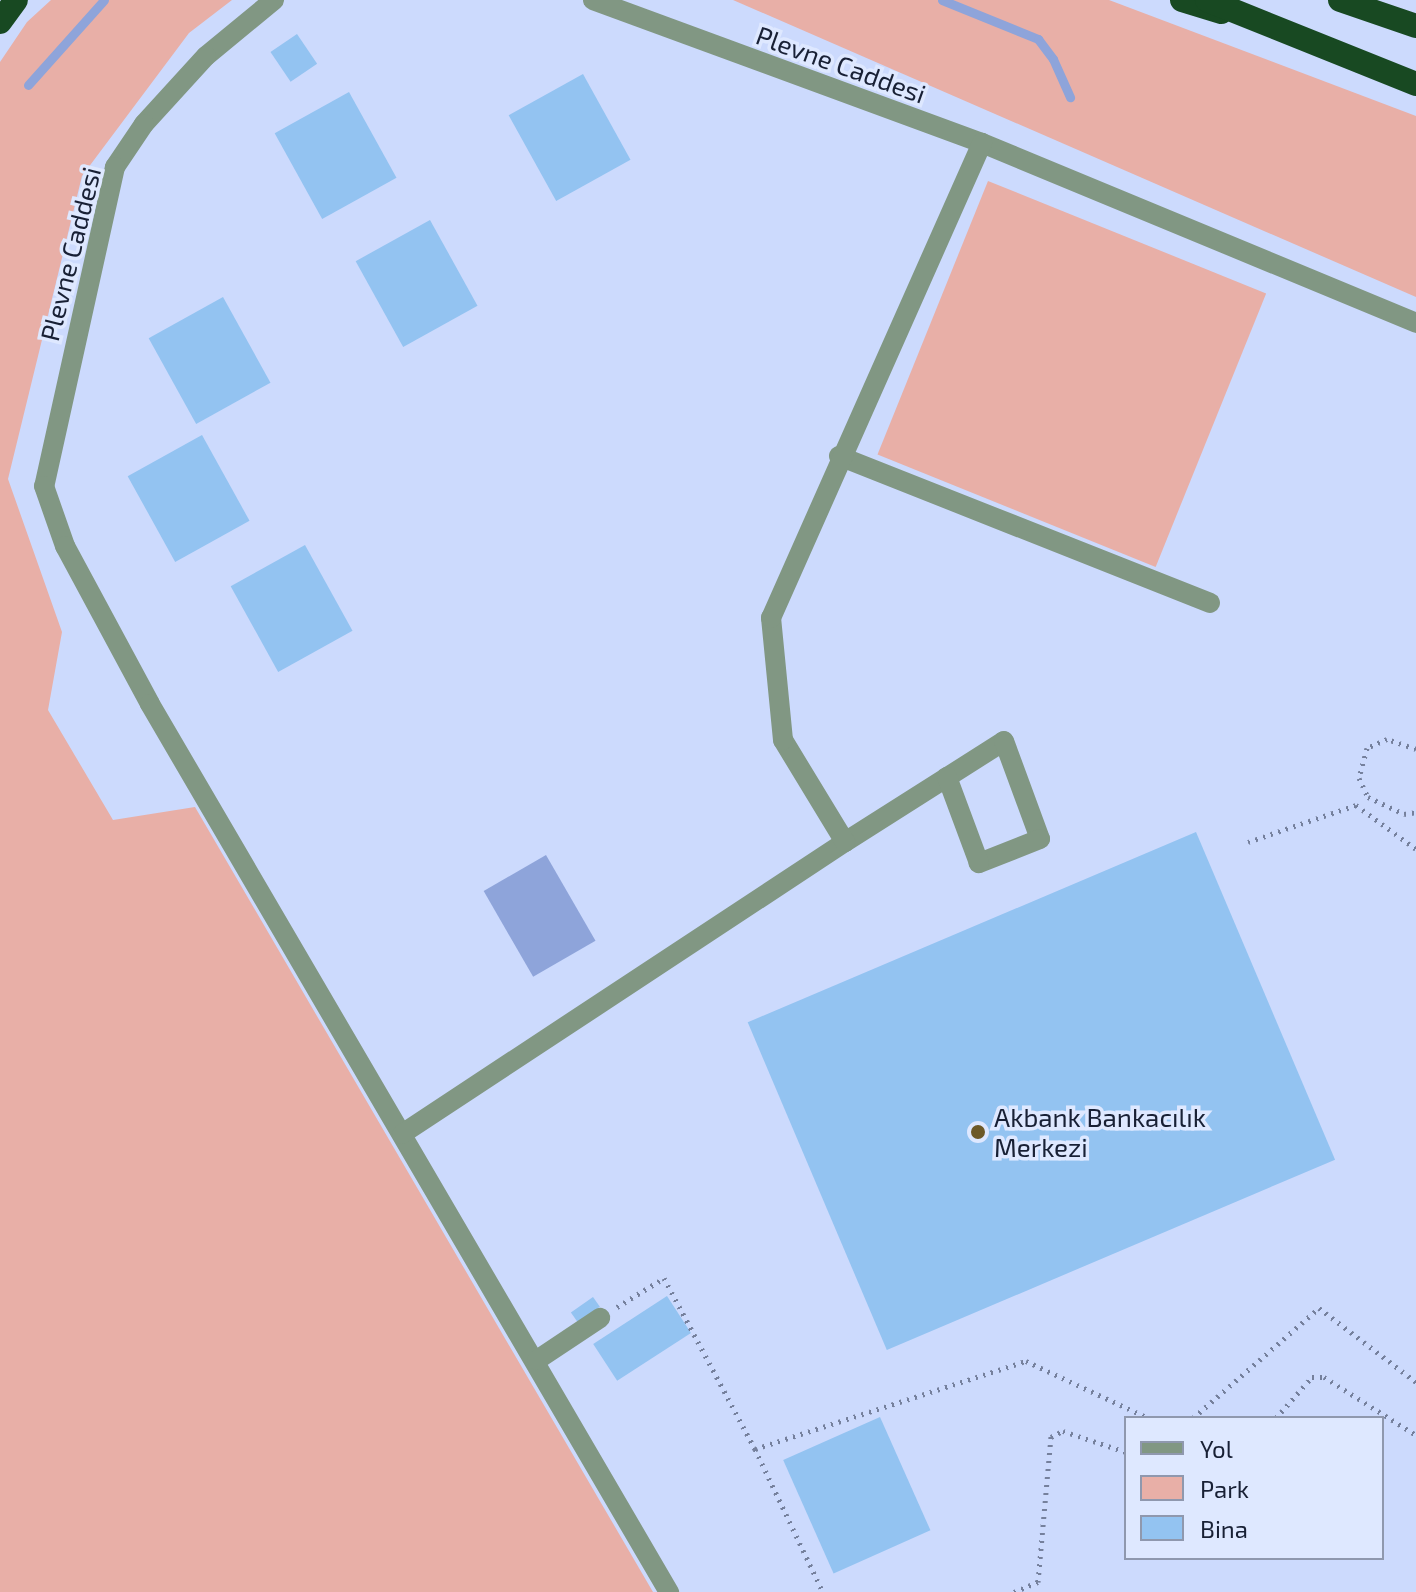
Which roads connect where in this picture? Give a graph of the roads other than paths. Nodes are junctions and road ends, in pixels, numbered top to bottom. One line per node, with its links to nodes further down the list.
1 (16, 0): 10 (highway)
2 (274, 0): 19 (street, Plevne Caddesi)
3 (593, 0): 13 (street, Plevne Caddesi)
4 (1182, 0): 9 (highway)
5 (1207, 0): 9 (highway)
6 (1340, 0): 11 (highway)
7 (1377, 0): 8 (highway)
8 (1416, 16)
9 (1250, 20): 12 (highway)
10 (0, 22)
11 (1416, 26)
12 (1416, 84)
13 (982, 143): 14 (street, Plevne Caddesi); 15 (street)
14 (1416, 323)
15 (839, 456): 16 (street); 18 (street)
16 (1210, 603)
17 (947, 777): 17 (street); 18 (street)
18 (845, 842): 19 (street)
19 (402, 1134): 21 (street)
20 (600, 1318): 21 (street)
21 (537, 1360): 22 (street)
22 (669, 1592)

